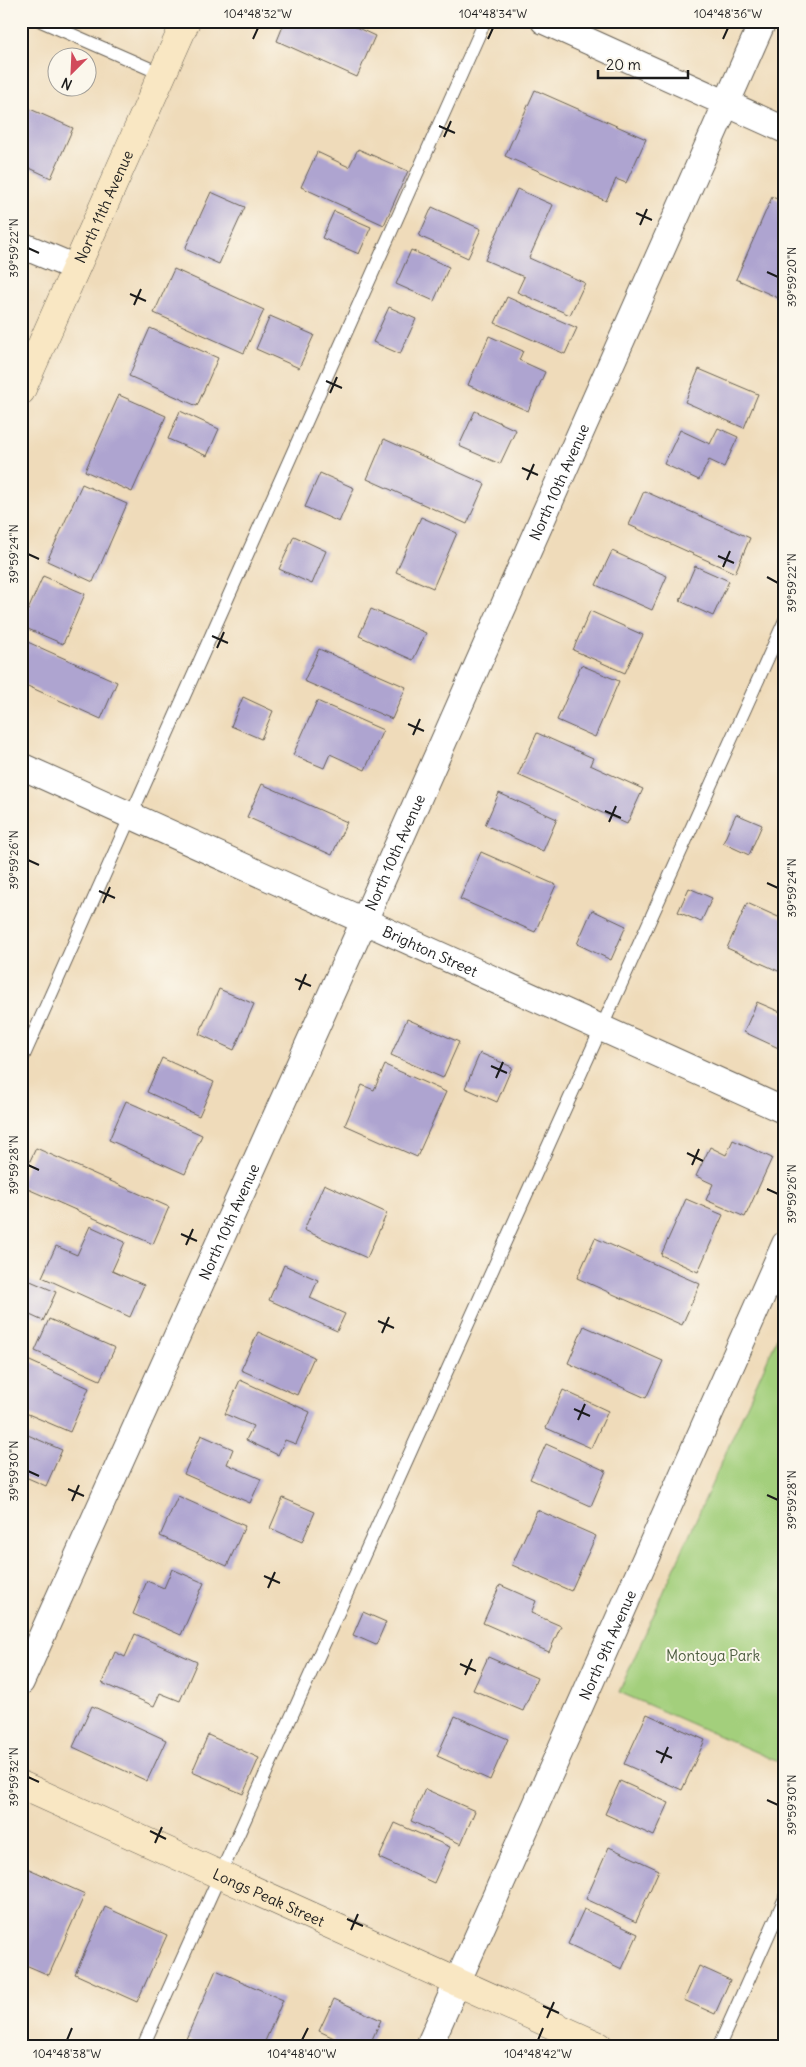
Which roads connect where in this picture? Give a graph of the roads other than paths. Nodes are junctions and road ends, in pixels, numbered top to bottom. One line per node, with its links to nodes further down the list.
1 (40, 21): 6 (lane)
2 (186, 21): 6 (street, North 11th Avenue)
3 (485, 21): 14 (lane)
4 (544, 21): 7 (street)
5 (763, 21): 7 (street, North 10th Avenue)
6 (162, 74): 10 (street, North 11th Avenue)
7 (726, 103): 8 (street); 15 (street, North 10th Avenue)
8 (785, 130)
9 (21, 245): 10 (street)
10 (76, 268): 11 (street, North 11th Avenue)
11 (21, 390)
12 (785, 620): 16 (lane)
13 (21, 766): 14 (street, Brighton Street)
14 (131, 816): 15 (street, Brighton Street); 17 (lane)
15 (364, 921): 16 (street, Brighton Street); 20 (street, North 10th Avenue)
16 (600, 1028): 18 (street, Brighton Street); 22 (lane)
17 (21, 1062)
18 (785, 1111)
19 (785, 1244): 24 (street, North 9th Avenue)
20 (21, 1682)
21 (21, 1785): 22 (street, Longs Peak Street)
22 (219, 1874): 24 (street, Longs Peak Street); 25 (lane)
23 (785, 1898): 28 (lane)
24 (457, 1982): 26 (street, North 9th Avenue); 27 (street, Longs Peak Street)
25 (143, 2046)
26 (429, 2046)
27 (599, 2046)
28 (719, 2046)

